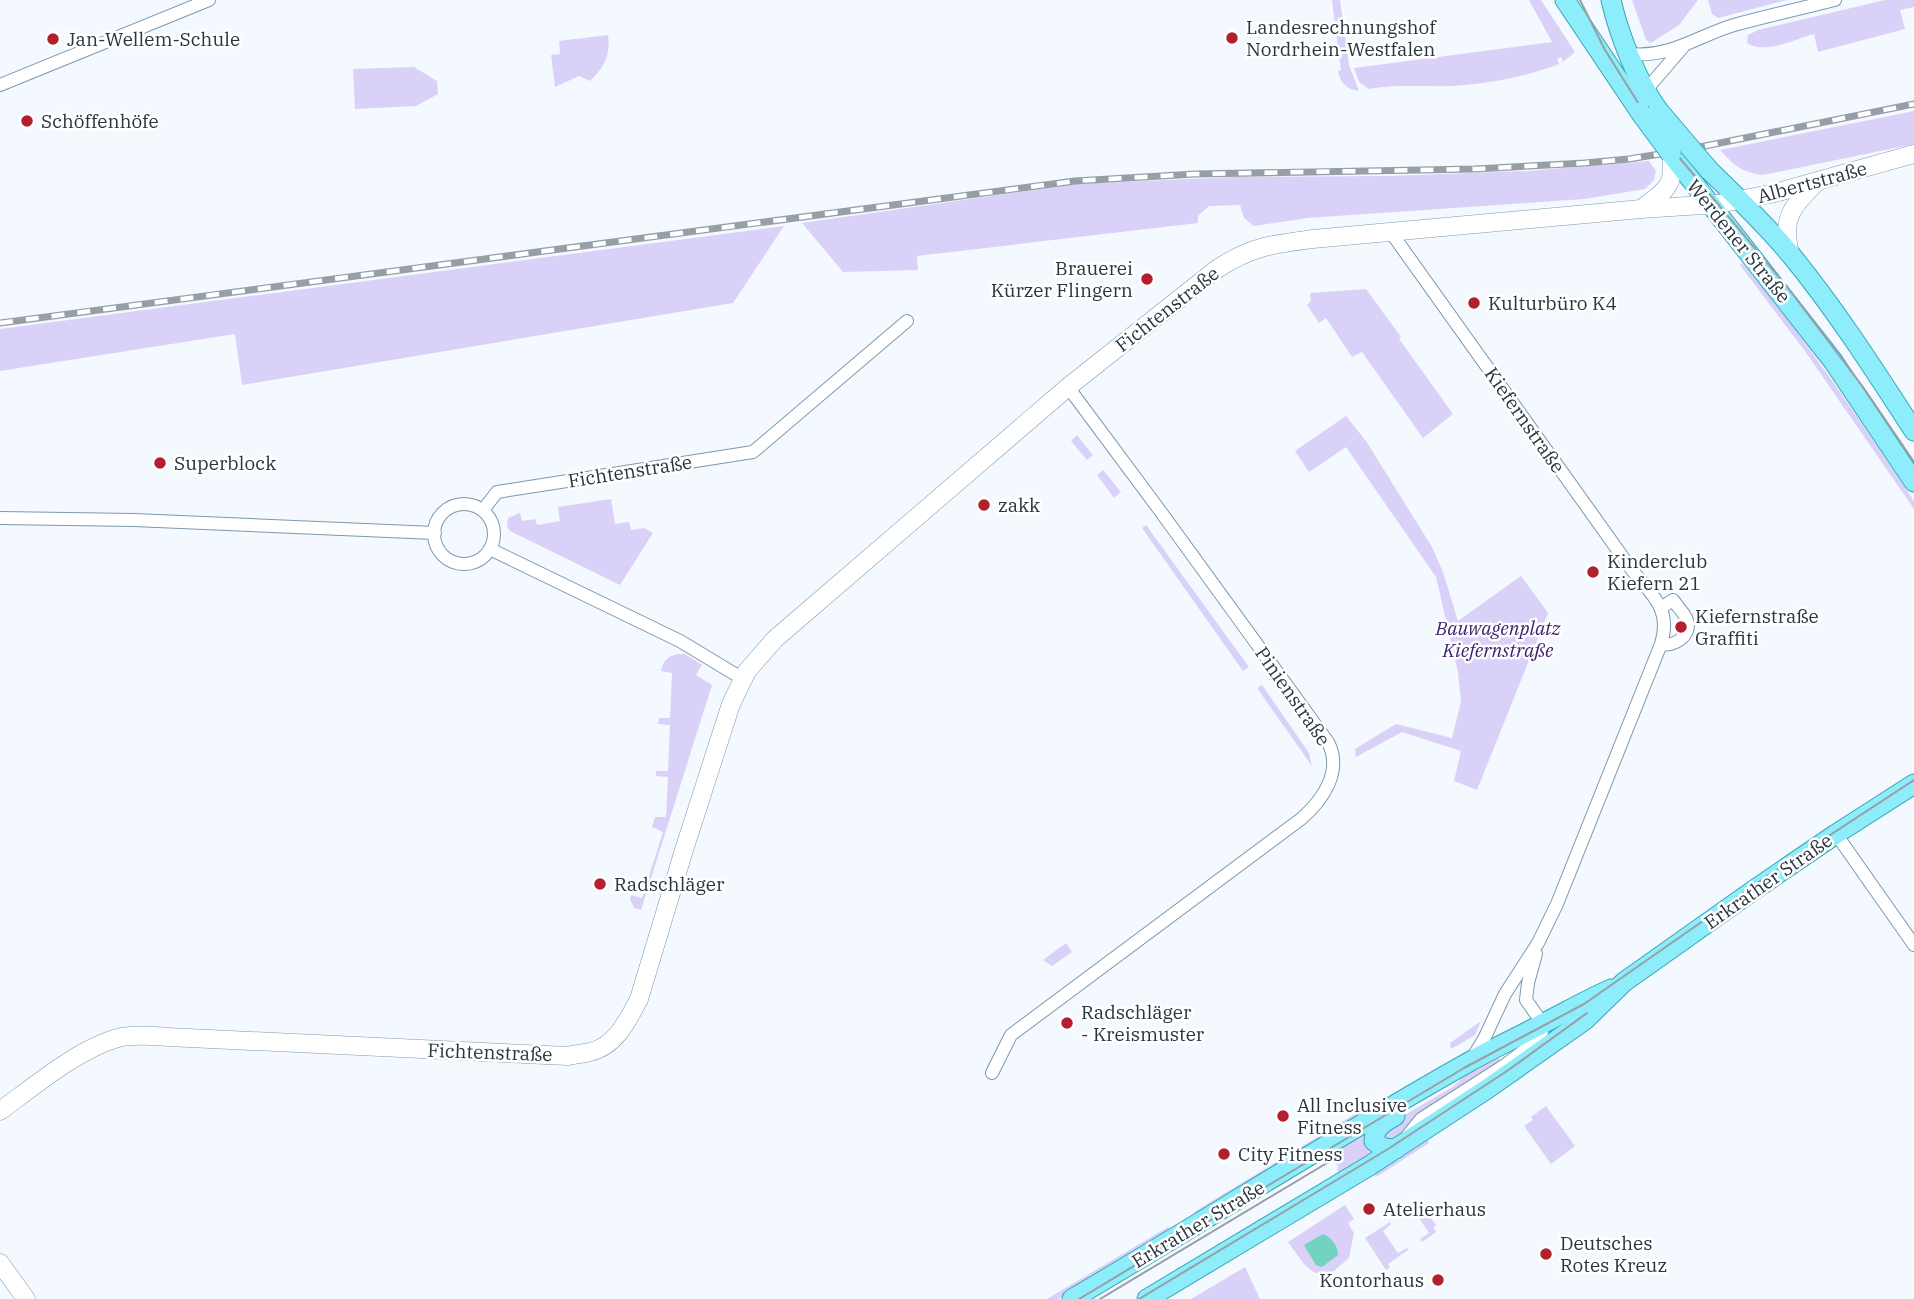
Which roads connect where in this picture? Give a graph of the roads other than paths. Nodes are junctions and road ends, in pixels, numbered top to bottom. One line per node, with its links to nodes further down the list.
1 (209, 0): 7 (street)
2 (1565, 0): 9 (main road, Werdener Straße)
3 (1835, 0): 5 (street)
4 (1610, 4): 6 (main road, Werdener Straße)
5 (1684, 46): 6 (street); 8 (street)
6 (1630, 54): 8 (main road, Werdener Straße)
7 (0, 85)
8 (1646, 90): 9 (main road, Werdener Straße)
9 (1649, 111): 10 (main road, Werdener Straße, bridge); 13 (main road, Werdener Straße, bridge)
10 (1671, 154): 14 (main road, Werdener Straße); 15 (street)
11 (1914, 154): 12 (street, Albertstraße)
12 (1818, 181): 13 (street, Albertstraße); 17 (street)
13 (1741, 201): 14 (street, Albertstraße); 17 (main road, Werdener Straße)
14 (1710, 205): 15 (street, Fichtenstraße); 21 (main road, Werdener Straße)
15 (1641, 209): 16 (street, Fichtenstraße)
16 (1390, 231): 19 (street, Fichtenstraße); 26 (street, Kiefernstraße)
17 (1790, 254): 20 (main road, Werdener Straße)
18 (907, 321): 22 (street, Fichtenstraße)
19 (1068, 387): 28 (street, Fichtenstraße); 38 (street, Pinienstraße)
20 (1914, 431)
21 (1914, 481)
22 (483, 510): 24 (street); 25 (street)
23 (0, 518): 24 (street)
24 (435, 533): 25 (street)
25 (490, 550): 28 (street)
26 (1661, 608): 27 (street); 27 (street)
27 (1661, 644): 31 (street)
28 (743, 679): 39 (street, Fichtenstraße)
29 (1914, 784): 30 (main road, Erkrather Straße)
30 (1836, 834): 32 (street); 33 (main road, Erkrather Straße)
31 (1538, 943): 34 (street); 35 (street)
32 (1914, 945)
33 (1624, 982): 36 (main road, Erkrather Straße); 40 (main road, Erkrather Straße)
34 (1526, 1000): 35 (street); 36 (street)
35 (1494, 1018): 37 (street)
36 (1543, 1024): 37 (main road, Erkrather Straße); 40 (street, Erkrather Straße)
37 (1471, 1060): 40 (main road); 43 (main road, Erkrather Straße)
38 (992, 1073)
39 (0, 1111)
40 (1397, 1148): 44 (main road, Erkrather Straße)
41 (0, 1263): 42 (street)
42 (26, 1299)
43 (1072, 1299)
44 (1147, 1299)

